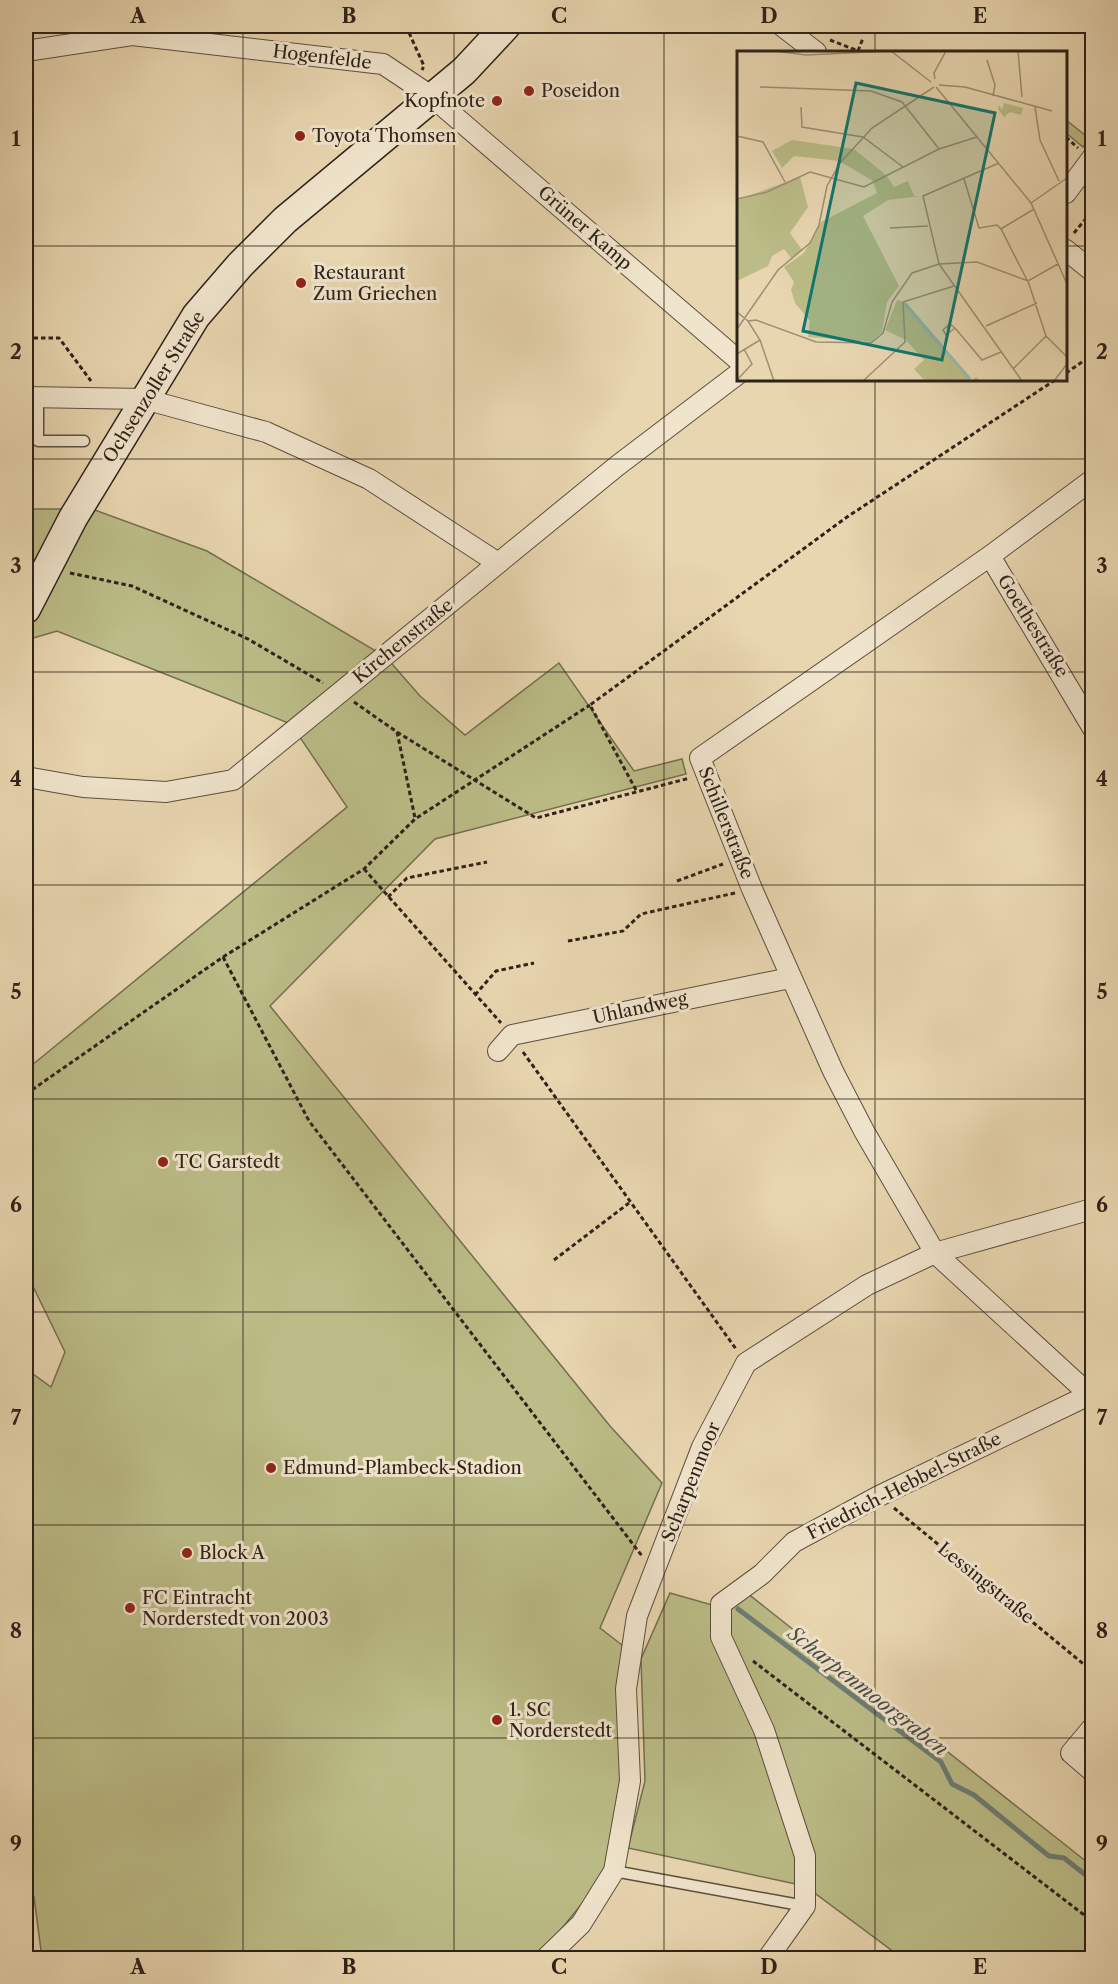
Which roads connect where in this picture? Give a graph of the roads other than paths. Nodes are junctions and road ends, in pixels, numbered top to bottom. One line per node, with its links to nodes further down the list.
1 (506, 26): 5 (street, Ochsenzoller Straße)
2 (782, 26): 3 (street)
3 (821, 45)
4 (26, 51): 5 (street, Hogenfelde)
5 (423, 89): 10 (street, Grüner Kamp); 13 (street, Ochsenzoller Straße)
6 (1092, 159): 7 (street)
7 (1067, 190)
8 (1069, 243): 9 (street)
9 (1092, 272)
10 (737, 359)
11 (737, 375): 17 (street, Kirchenstraße)
12 (32, 397): 13 (street); 14 (lane)
13 (144, 399): 17 (street); 18 (street, Ochsenzoller Straße)
14 (84, 441)
15 (1092, 480): 16 (street, Schillerstraße)
16 (990, 556): 19 (street, Goethestraße); 21 (street, Schillerstraße)
17 (498, 563): 20 (street, Kirchenstraße)
18 (26, 609)
19 (1092, 727)
20 (26, 777)
21 (790, 978): 22 (street, Uhlandweg); 24 (street, Schillerstraße)
22 (498, 1051)
23 (1092, 1209): 24 (street, Scharpenmoor)
24 (935, 1253): 25 (street, Schillerstraße); 28 (street, Scharpenmoor)
25 (1091, 1396): 29 (street, Friedrich-Hebbel-Straße)
26 (1092, 1728): 27 (street)
27 (1092, 1771)
28 (614, 1871): 29 (lane); 30 (street, Scharpenmoor)
29 (805, 1906): 31 (street)
30 (546, 1959)
31 (768, 1959)

